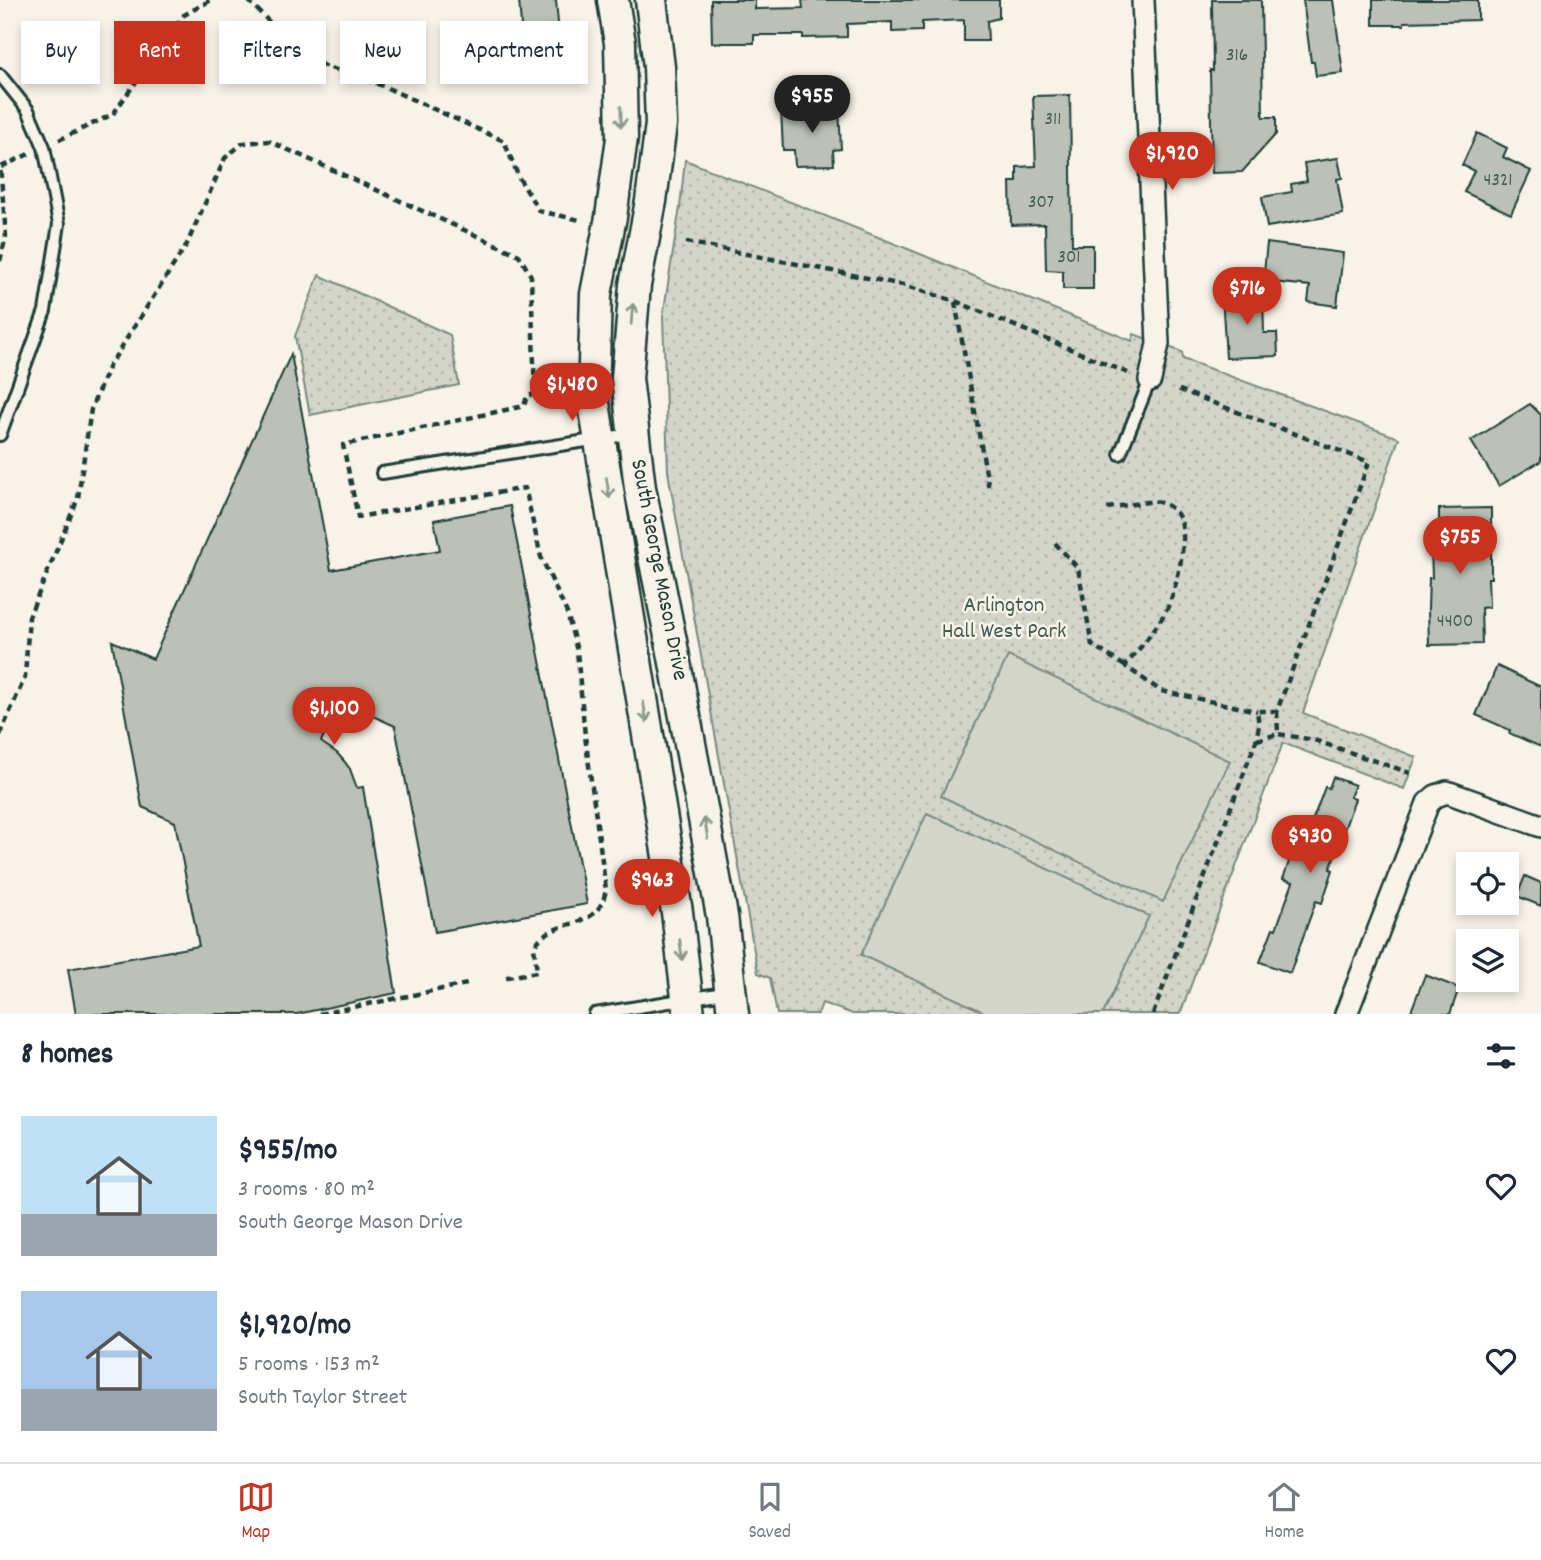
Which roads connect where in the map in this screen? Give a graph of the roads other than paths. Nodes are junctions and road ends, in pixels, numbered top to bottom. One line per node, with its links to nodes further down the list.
1 (613, 0): 8 (main road, South George Mason Drive, one-way to 8)
2 (651, 0): 6 (main road, South George Mason Drive, one-way to 2)
3 (1143, 0): 5 (street)
4 (0, 75): 7 (lane)
5 (1150, 380): 9 (lane)
6 (633, 433): 8 (lane); 12 (main road, South George Mason Drive, one-way to 6)
7 (0, 435)
8 (600, 438): 10 (lane); 13 (main road, South George Mason Drive, one-way to 13)
9 (1120, 454)
10 (382, 473)
11 (1541, 826): 15 (street)
12 (732, 1003): 13 (lane)
13 (688, 1006): 14 (lane)
14 (595, 1014)
15 (1346, 1014)

